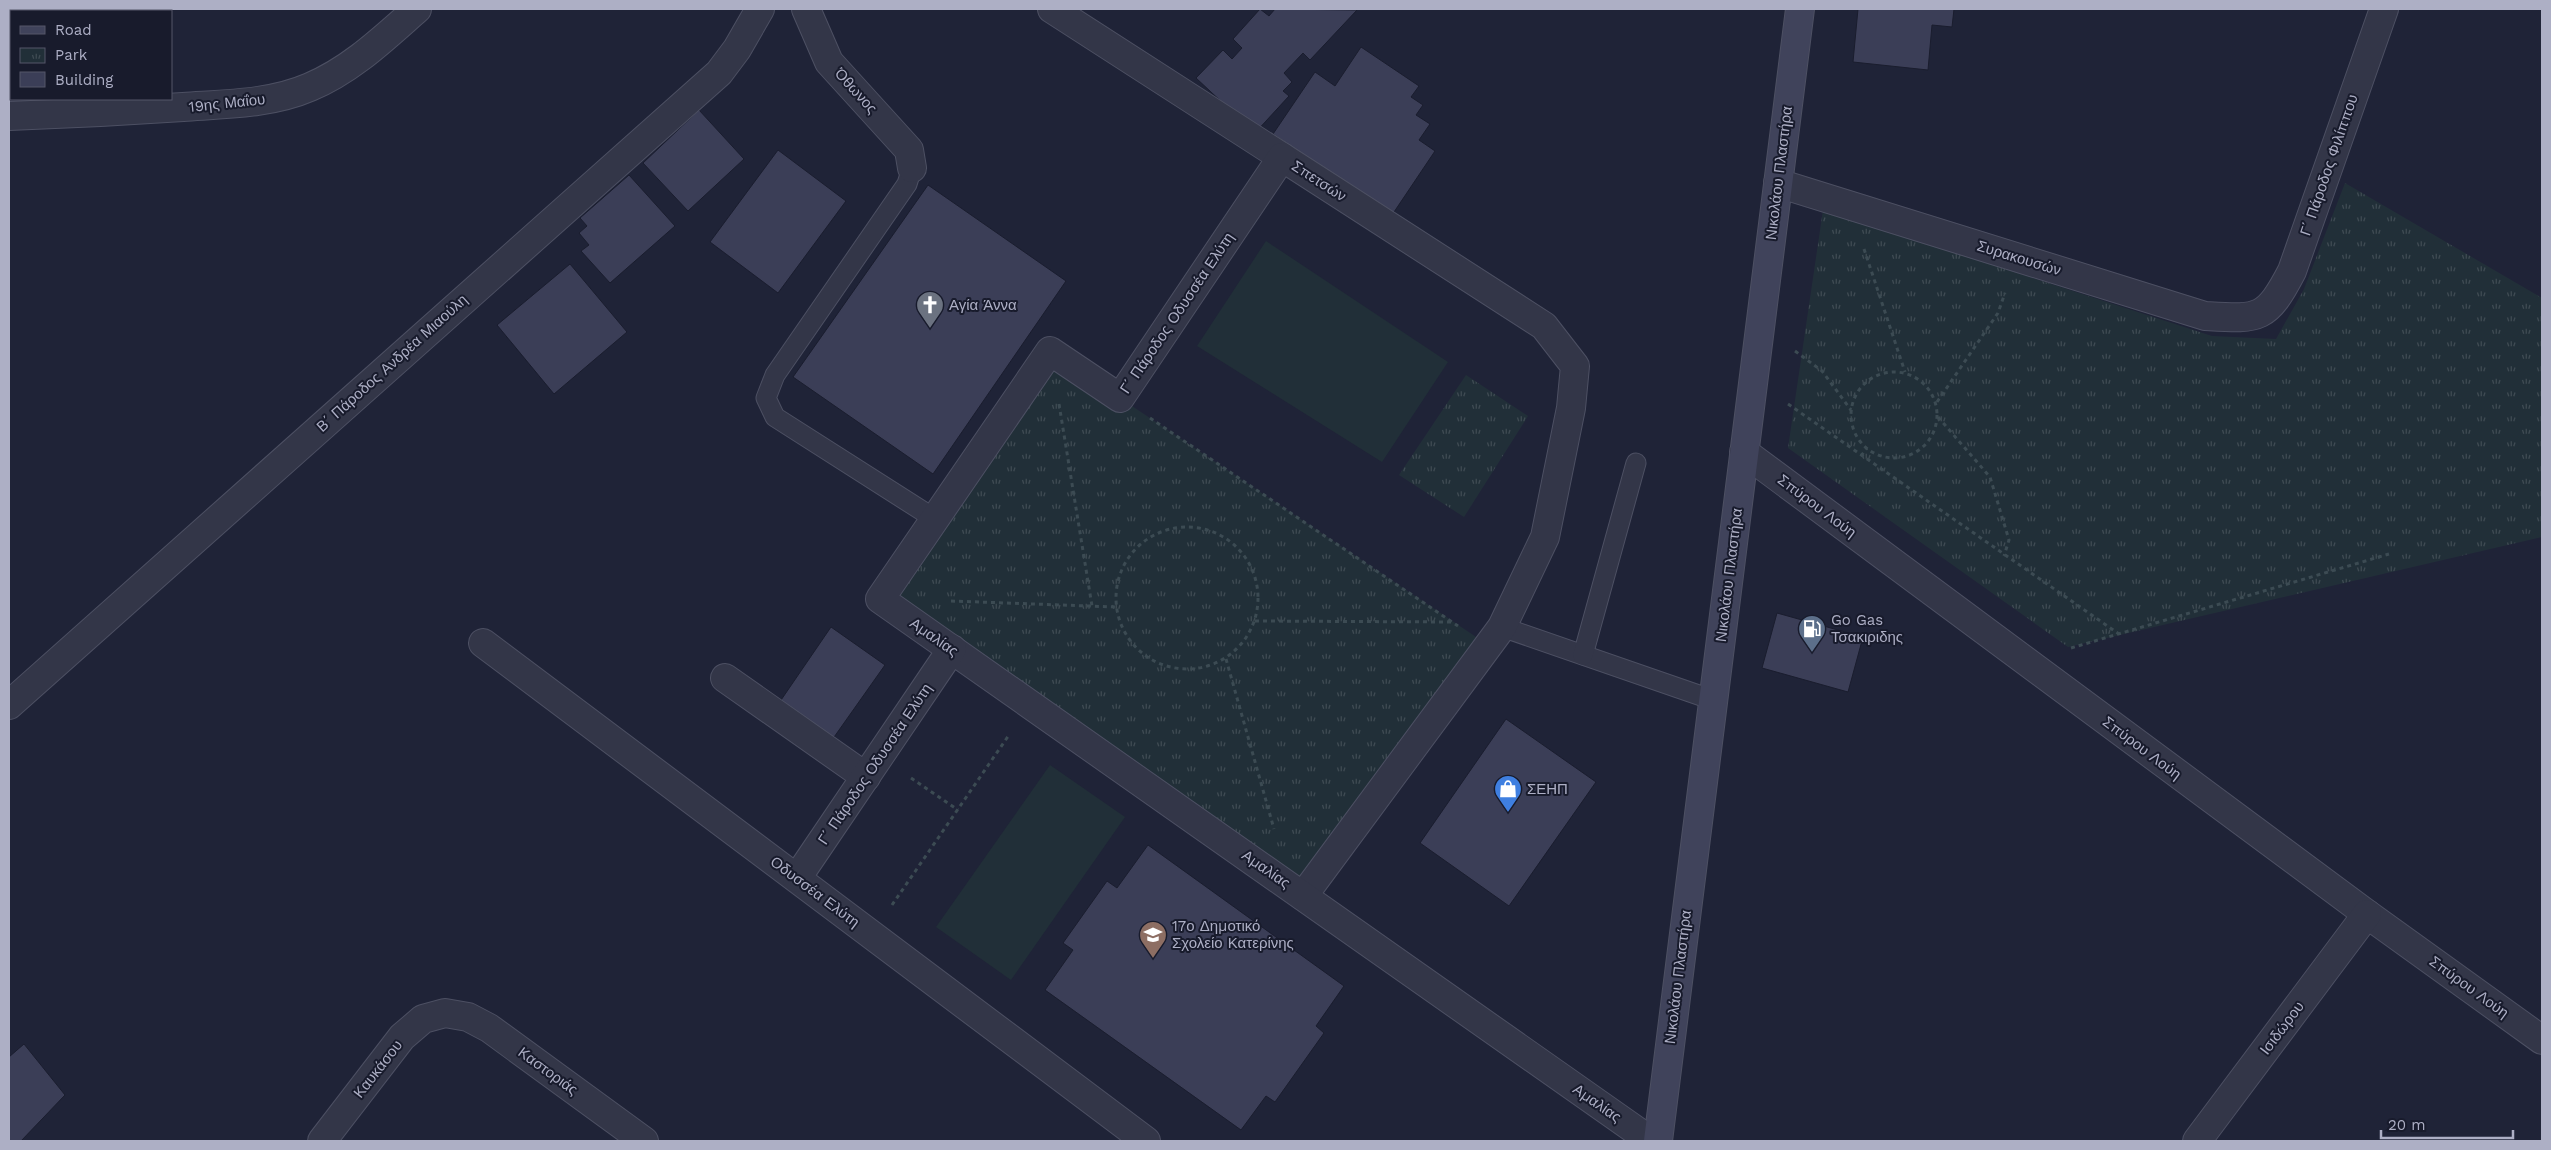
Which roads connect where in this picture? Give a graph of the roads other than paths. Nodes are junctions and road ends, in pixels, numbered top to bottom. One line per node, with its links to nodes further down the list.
1 (417, 9): 7 (street, 19ης Μαΐου)
2 (760, 9): 21 (street, Β΄ Πάροδος Ανδρέα Μιαούλη)
3 (806, 9): 9 (street, Όθωνος)
4 (1052, 9): 8 (street, Σπετσών)
5 (1800, 9): 10 (main road, Νικολάου Πλαστήρα)
6 (2384, 9): 11 (street, Γ΄ Πάροδος Φιλίππου)
7 (9, 116)
8 (1282, 157): 14 (street, Γ΄ Πάροδος Οδυσσέα Ελύτη); 15 (street, Σπετσών)
9 (912, 168): 14 (lane)
10 (1778, 183): 11 (street, Συρακουσών); 12 (main road, Νικολάου Πλαστήρα)
11 (2262, 314)
12 (1744, 452): 20 (main road, Νικολάου Πλαστήρα); 25 (street, Σπύρου Λούη)
13 (1636, 463): 18 (lane)
14 (935, 519): 17 (street, Αμαλίας)
15 (1495, 636): 18 (lane); 24 (street)
16 (484, 643): 23 (street, Οδυσσέα Ελύτη)
17 (952, 649): 22 (street, Γ΄ Πάροδος Οδυσσέα Ελύτη); 24 (street, Αμαλίας)
18 (1583, 655): 20 (lane)
19 (725, 678): 22 (street)
20 (1713, 700): 32 (main road, Νικολάου Πλαστήρα)
21 (9, 705)
22 (872, 767): 23 (street, Γ΄ Πάροδος Οδυσσέα Ελύτη)
23 (797, 878): 28 (street, Οδυσσέα Ελύτη)
24 (1303, 896): 31 (street, Αμαλίας)
25 (2367, 914): 27 (street, Σπύρου Λούη); 33 (street, Ισιδώρου)
26 (445, 1013): 29 (street, Καυκάσου); 30 (street, Καστοριάς)
27 (2542, 1040)
28 (1130, 1137)
29 (322, 1141)
30 (644, 1141)
31 (1651, 1141)
32 (1658, 1141)
33 (2198, 1141)

